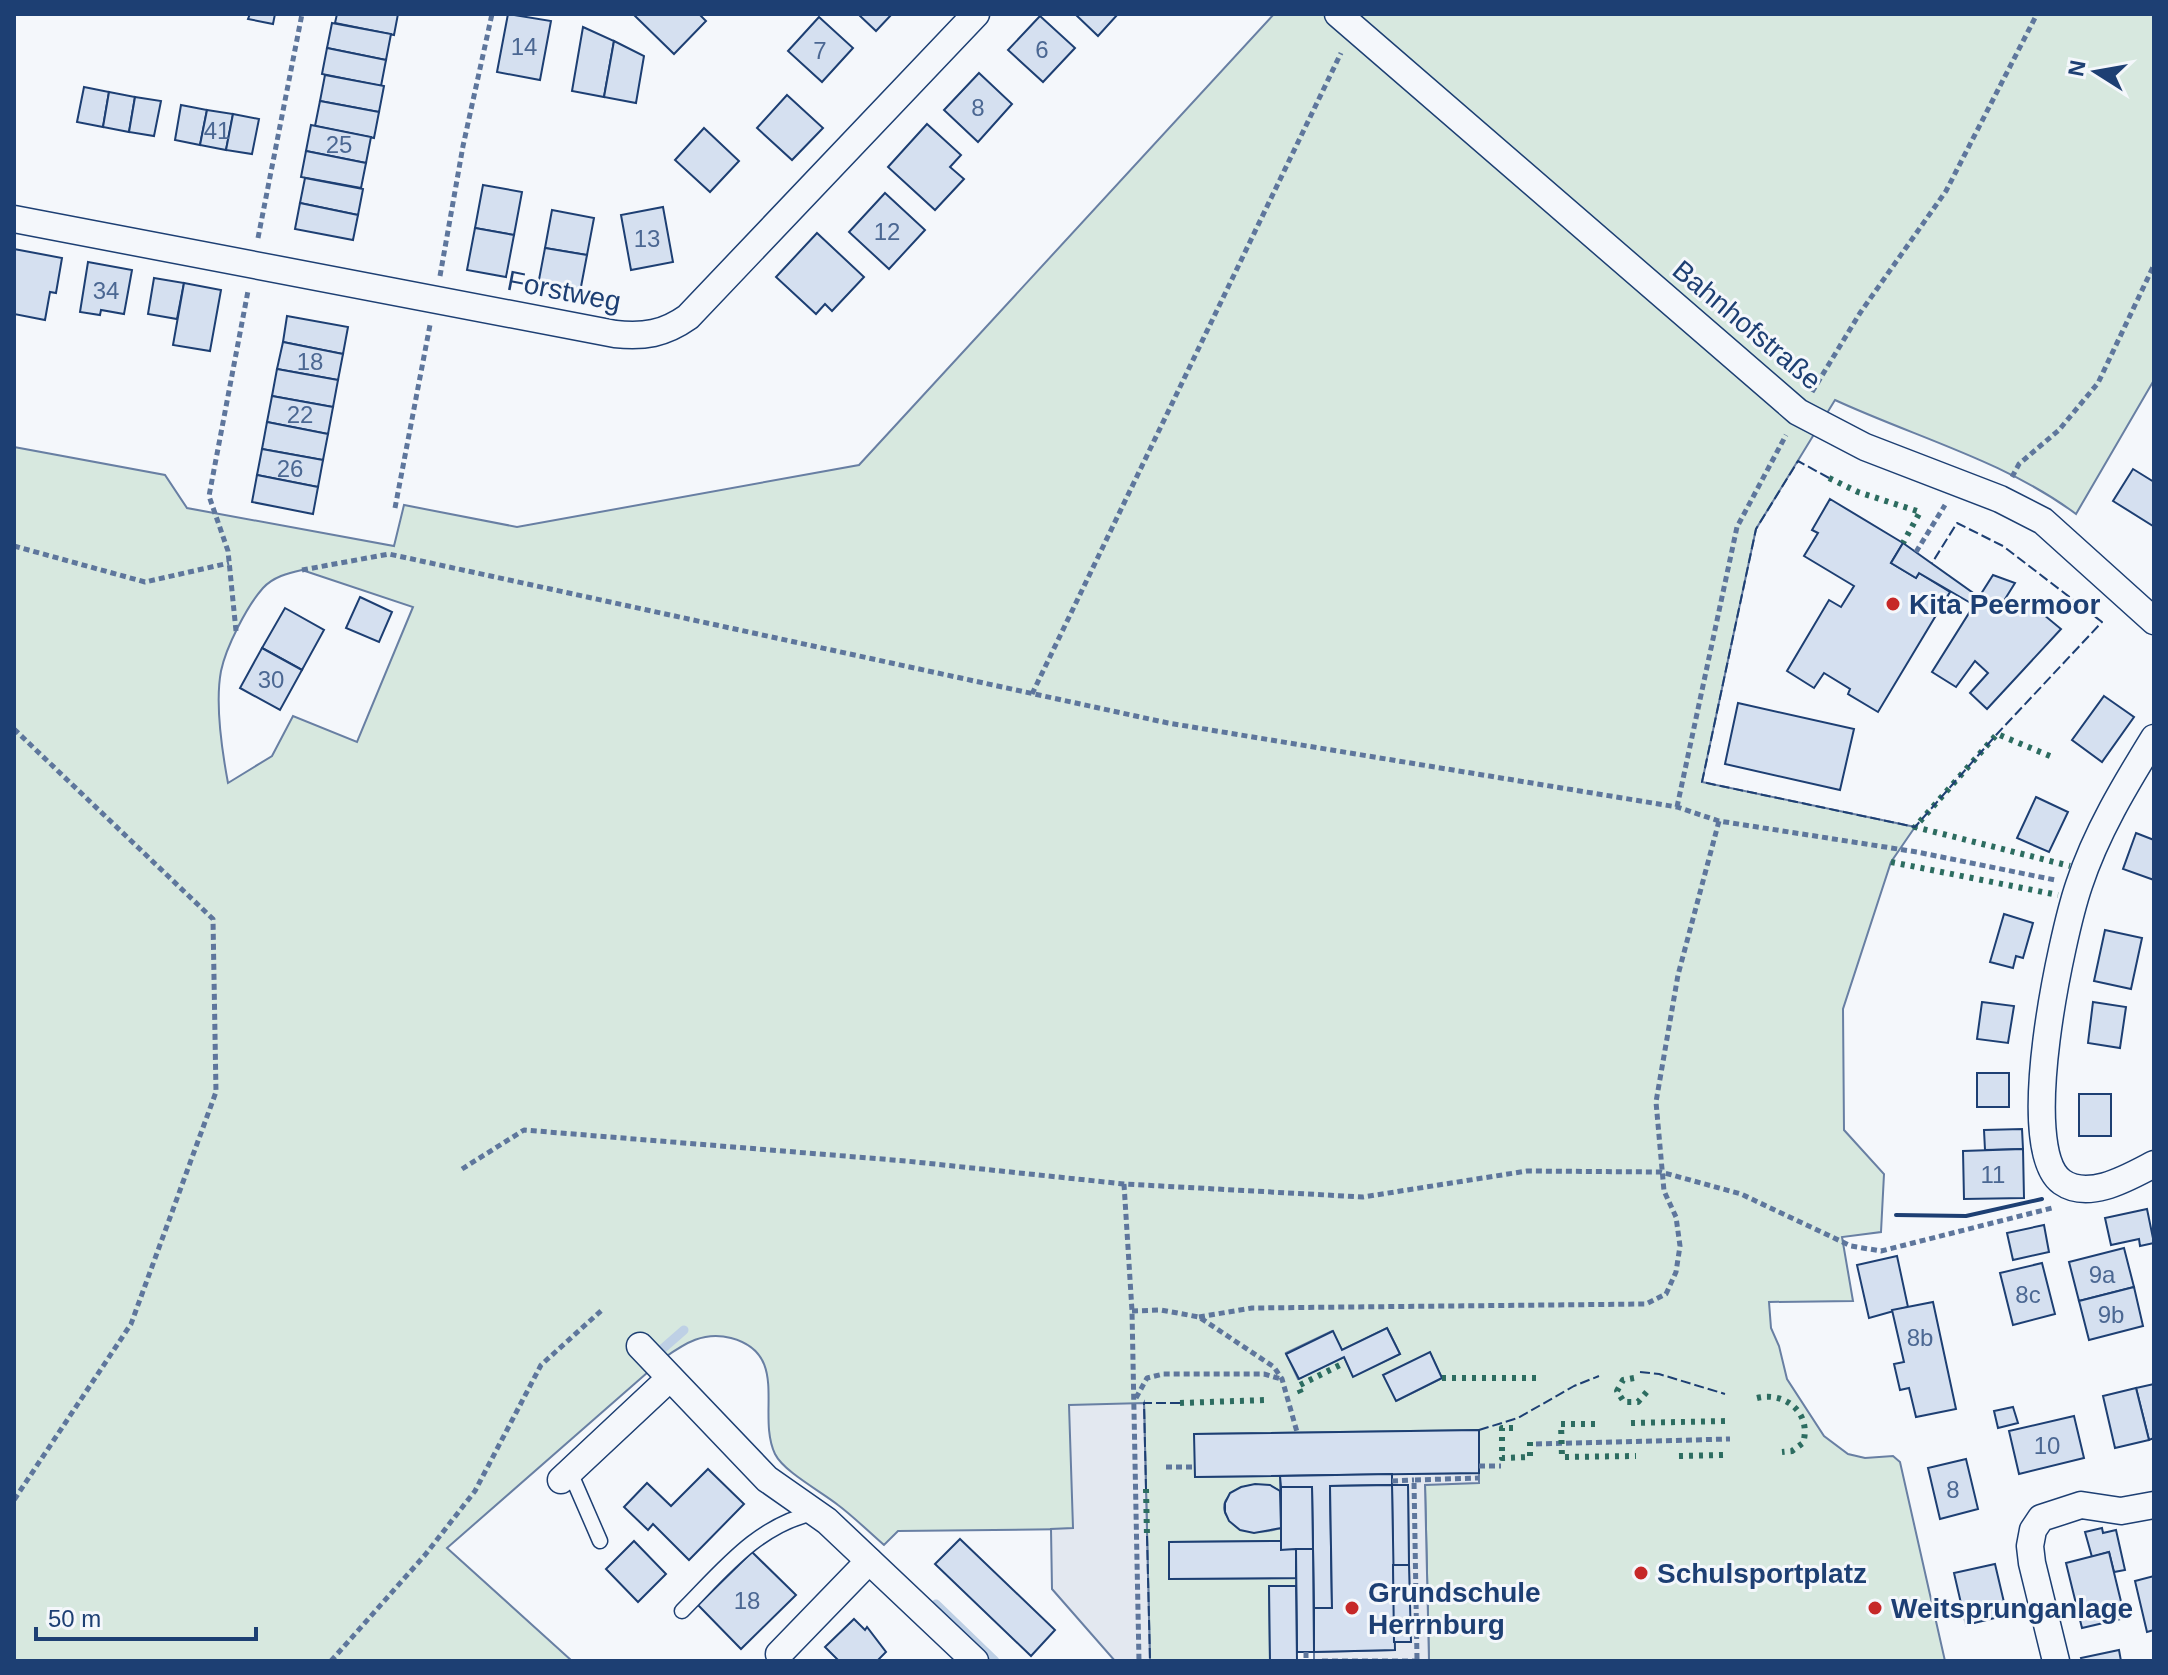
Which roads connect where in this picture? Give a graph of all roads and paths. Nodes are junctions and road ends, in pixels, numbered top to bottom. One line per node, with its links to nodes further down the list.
1 (302, 14): 6 (path)
2 (492, 14): 9 (path)
3 (976, 14): 9 (street, Forstweg)
4 (2037, 14): 11 (path)
5 (1346, 21): 11 (street, Bahnhofstraße); 21 (path)
6 (270, 182)
7 (14, 219): 9 (street, Forstweg)
8 (2154, 265): 13 (path)
9 (435, 299): 14 (path)
10 (231, 389): 17 (path)
11 (1798, 412): 12 (street, Bahnhofstraße); 24 (path)
12 (1959, 483): 13 (street, Bahnhofstraße); 16 (path)
13 (2000, 499): 19 (street, Bahnhofstraße)
14 (395, 508)
15 (14, 546): 17 (path)
16 (1916, 552)
17 (229, 563): 20 (path)
18 (302, 570): 21 (path)
19 (2154, 621)
20 (236, 631)
21 (1032, 694): 24 (path)
22 (14, 729): 50 (path)
23 (2154, 738): 26 (street)
24 (1677, 807): 25 (path)
25 (1719, 821): 26 (path); 29 (path)
26 (2079, 885): 31 (street)
27 (2154, 1164): 31 (street)
28 (462, 1169): 30 (path)
29 (1661, 1172): 30 (path); 31 (path); 34 (path)
30 (1124, 1184): 33 (path)
31 (2064, 1184)
32 (603, 1309): 59 (path)
33 (1132, 1311): 34 (path); 38 (path)
34 (1199, 1317): 37 (path)
35 (640, 1346): 36 (street)
36 (670, 1378): 46 (street); 52 (street)
37 (1282, 1379): 38 (path); 39 (path)
38 (1134, 1413): 61 (path)
39 (1297, 1432)
40 (1730, 1439): 41 (path)
41 (1536, 1444)
42 (1479, 1466): 43 (path)
43 (1501, 1466)
44 (1166, 1467): 45 (path)
45 (1195, 1467)
46 (566, 1476): 53 (lane)
47 (1479, 1478): 48 (path)
48 (1414, 1480): 49 (path); 58 (path)
49 (1392, 1481)
50 (14, 1500)
51 (2154, 1505): 64 (street)
52 (815, 1513): 54 (street); 55 (lane)
53 (600, 1541)
54 (869, 1561): 57 (street); 60 (street)
55 (682, 1611)
56 (1306, 1652): 62 (path)
57 (779, 1654)
58 (1417, 1660): 63 (path)
59 (331, 1661)
60 (975, 1661)
61 (1139, 1661)
62 (1306, 1661)
63 (1322, 1661)
64 (2056, 1661)

